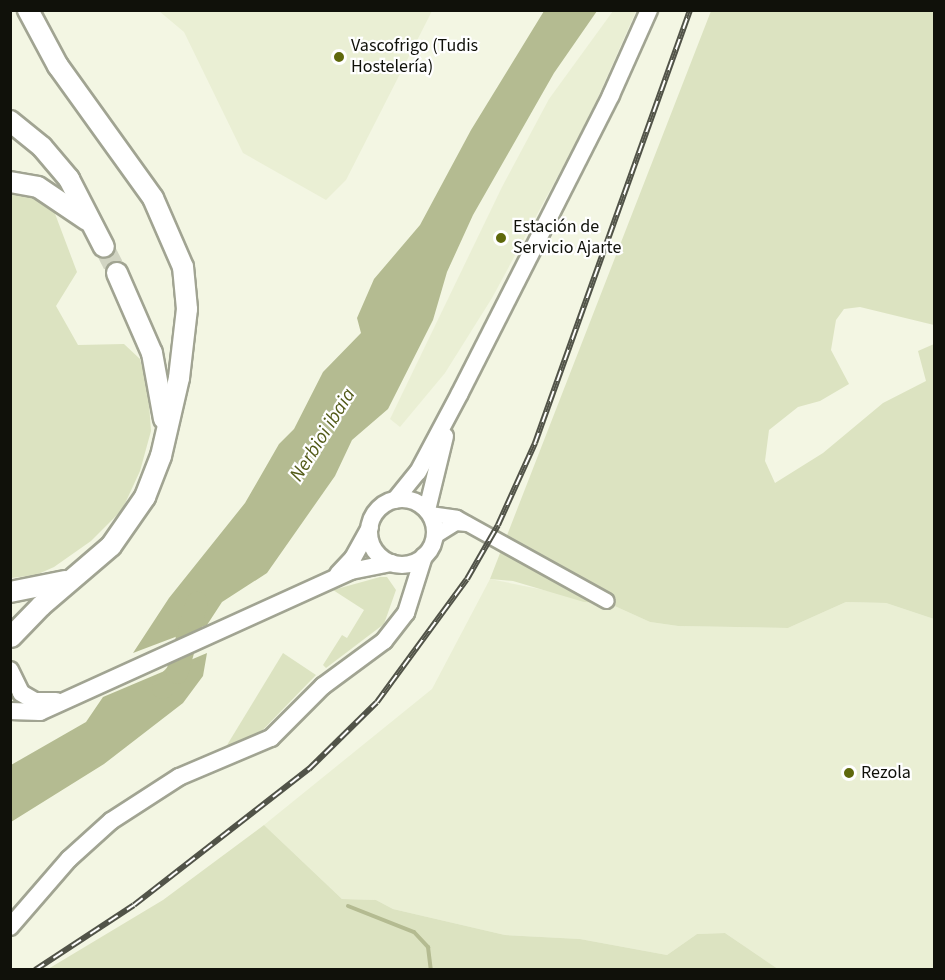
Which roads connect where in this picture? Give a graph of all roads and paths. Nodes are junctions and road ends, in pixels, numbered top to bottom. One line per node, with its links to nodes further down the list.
1 (27, 10): 7 (highway)
2 (649, 10): 6 (main road)
3 (10, 121): 4 (highway)
4 (10, 182)
5 (117, 273): 7 (highway)
6 (460, 393): 8 (main road); 9 (main road)
7 (166, 433): 15 (highway)
8 (395, 500): 9 (main road); 11 (main road)
9 (429, 512): 10 (street); 12 (main road)
10 (469, 524): 12 (street); 19 (street)
11 (370, 527): 14 (main road); 16 (main road)
12 (435, 536): 13 (main road)
13 (424, 556): 14 (main road); 17 (main road)
14 (394, 563): 16 (main road); 17 (main road)
15 (74, 578): 18 (highway); 21 (highway)
16 (320, 586): 23 (main road)
17 (412, 591): 25 (main road)
18 (10, 592)
19 (607, 601)
20 (10, 623): 21 (main road)
21 (11, 639)
22 (10, 670): 23 (main road)
23 (71, 698): 24 (main road)
24 (10, 711)
25 (10, 927)

